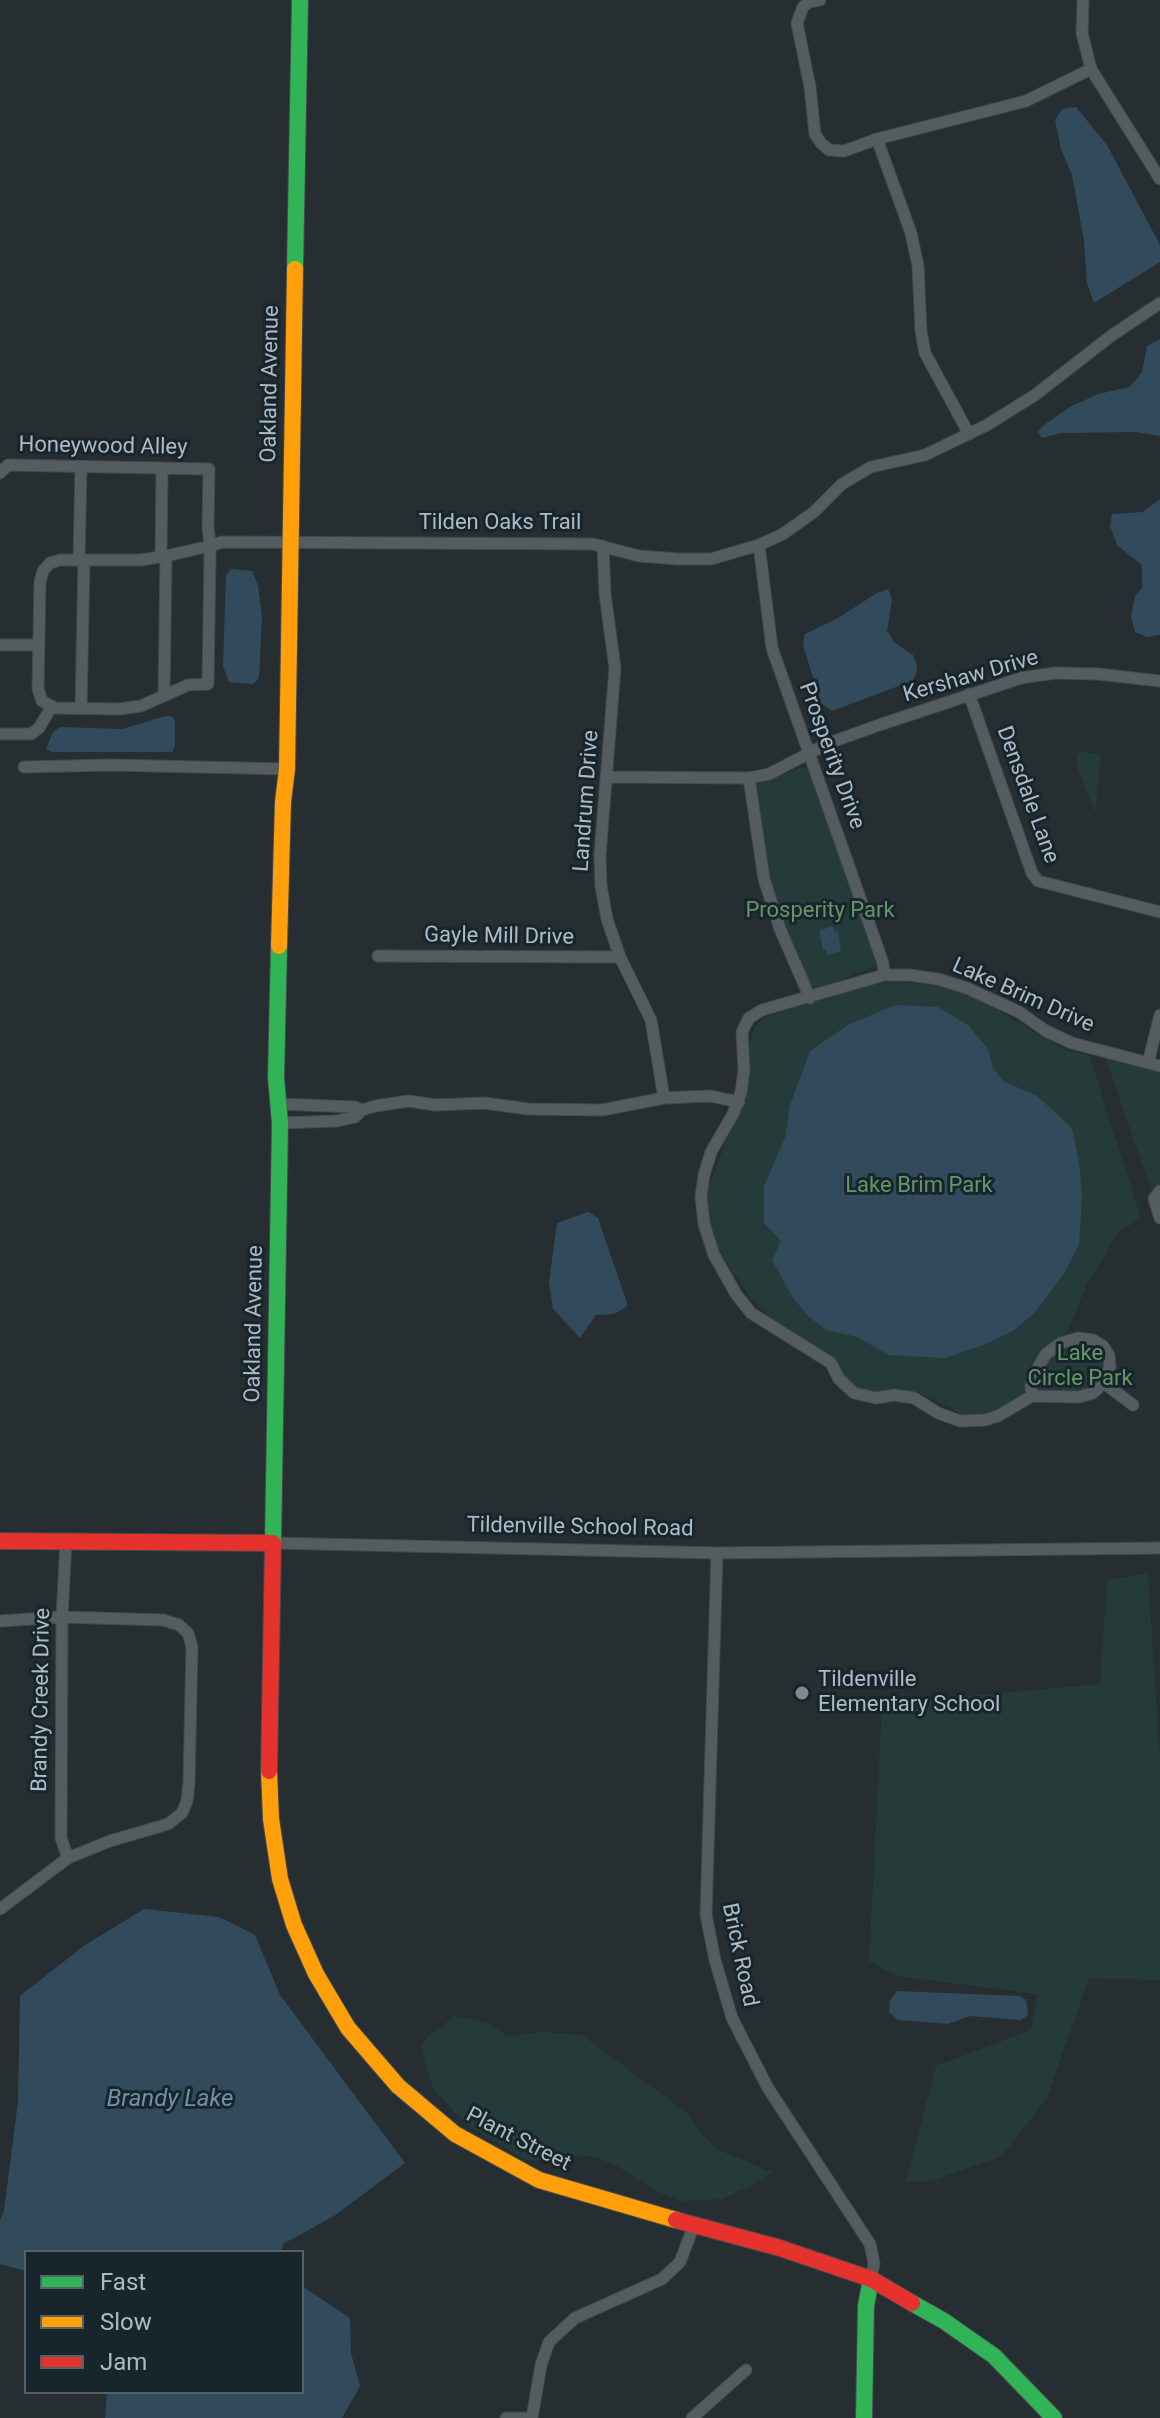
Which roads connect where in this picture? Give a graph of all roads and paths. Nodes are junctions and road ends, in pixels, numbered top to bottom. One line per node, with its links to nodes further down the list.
1 (300, 0): 12 (street, Oakland Avenue)
2 (820, 0): 5 (street)
3 (1083, 0): 4 (street)
4 (1091, 69): 5 (street); 6 (street)
5 (877, 139): 8 (street)
6 (1160, 179)
7 (1160, 303): 8 (street, Tilden Oaks Trail)
8 (969, 434): 13 (street, Tilden Oaks Trail)
9 (81, 467): 10 (street, Honeywood Alley); 11 (street, Honeywood Alley); 17 (street)
10 (162, 468): 14 (street, Honeywood Alley); 16 (street)
11 (0, 473)
12 (291, 544): 14 (street, Tilden Oaks Trail); 15 (street, Tilden Oaks Trail); 28 (street, Oakland Avenue)
13 (759, 545): 15 (street, Tilden Oaks Trail); 26 (street, Prosperity Drive)
14 (210, 546): 16 (street, Tilden Oaks Trail); 22 (street)
15 (603, 546): 29 (street, Landrum Drive)
16 (164, 556): 17 (street, Tilden Oaks Trail); 22 (street)
17 (82, 560): 19 (street, Tilden Oaks Trail); 24 (street)
18 (0, 645): 19 (street)
19 (39, 645): 23 (street)
20 (1160, 681): 21 (street, Kershaw Drive)
21 (969, 694): 26 (street, Kershaw Drive); 31 (street, Densdale Lane)
22 (164, 696): 24 (street)
23 (52, 706): 24 (street); 25 (street)
24 (81, 708)
25 (0, 734)
26 (810, 754): 30 (street); 34 (street, Prosperity Drive)
27 (24, 767): 28 (street)
28 (287, 769): 40 (street, Oakland Avenue)
29 (607, 777): 30 (street); 33 (street, Landrum Drive)
30 (749, 778): 35 (street)
31 (1160, 912)
32 (378, 956): 33 (street, Gayle Mill Drive)
33 (620, 957): 38 (street, Landrum Drive)
34 (884, 975): 35 (street, Lake Brim Drive); 37 (street, Lake Brim Drive)
35 (810, 998): 39 (street, Lake Brim Drive)
36 (1160, 1015): 37 (street)
37 (1154, 1064)
38 (664, 1098): 39 (street); 41 (street)
39 (739, 1102): 46 (street, Lake Brim Drive)
40 (279, 1104): 41 (street); 42 (street, Oakland Avenue)
41 (362, 1110): 42 (street)
42 (280, 1123): 50 (street, Oakland Avenue)
43 (1160, 1191): 44 (street)
44 (1160, 1218)
45 (1104, 1383): 46 (street, Lake Brim Drive); 46 (street); 47 (street)
46 (1032, 1396)
47 (1133, 1405)
48 (0, 1541): 49 (street, Tildenville School Road)
49 (66, 1541): 50 (street, Tildenville School Road); 53 (street, Brandy Creek Drive)
50 (273, 1543): 52 (street, Tildenville School Road); 57 (street, Plant Street)
51 (1160, 1548): 52 (street, Tildenville School Road)
52 (717, 1553): 58 (street, Brick Road)
53 (62, 1617): 54 (street); 55 (street, Brandy Creek Drive); 55 (street)
54 (0, 1621)
55 (68, 1858): 56 (street)
56 (0, 1909)
57 (694, 2225): 58 (street, Plant Street); 62 (street)
58 (871, 2279): 64 (street); 65 (street, Plant Street)
59 (746, 2370): 63 (street)
60 (506, 2418): 61 (street)
61 (525, 2418)
62 (532, 2418)
63 (692, 2418)
64 (864, 2418)
65 (1054, 2418)

